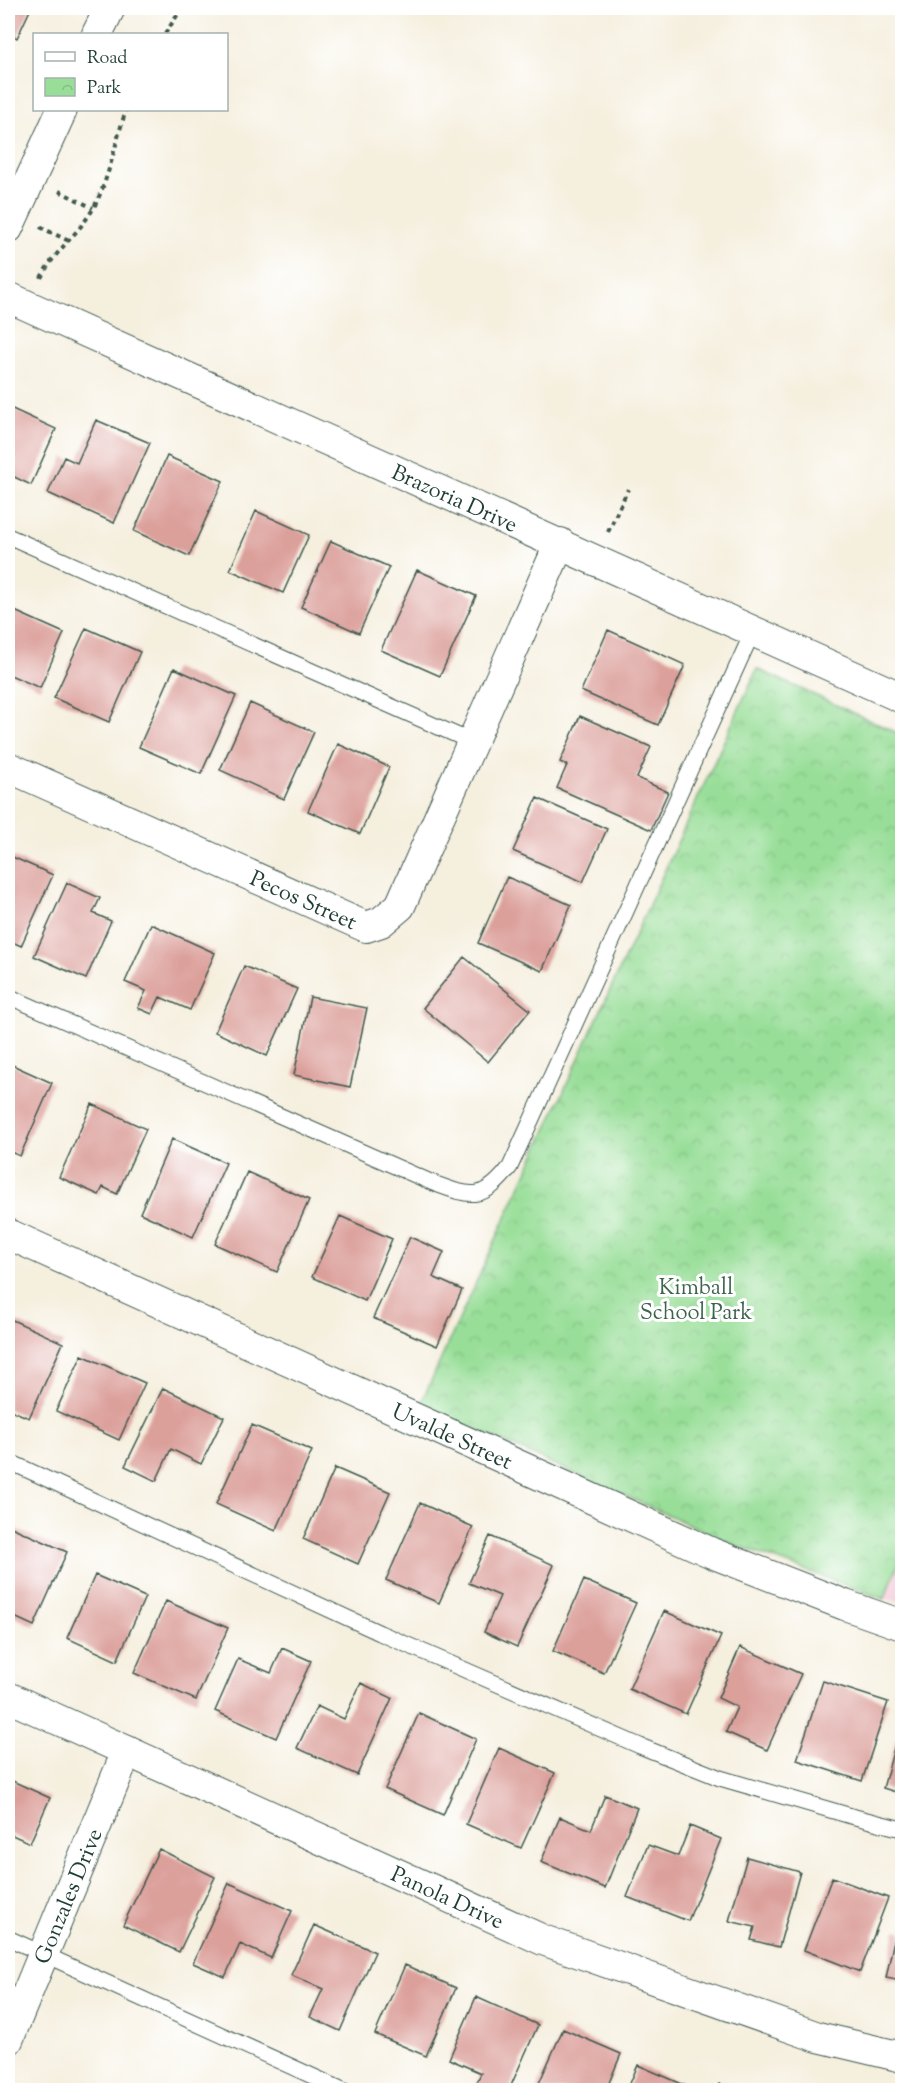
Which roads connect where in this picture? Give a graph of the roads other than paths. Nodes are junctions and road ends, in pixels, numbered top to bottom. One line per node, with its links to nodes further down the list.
1 (110, 8): 2 (street)
2 (98, 33)
3 (62, 111): 4 (street)
4 (8, 228)
5 (17, 302): 7 (street, Brazoria Drive)
6 (8, 536): 10 (lane)
7 (560, 543): 8 (street, Brazoria Drive); 10 (street, Pecos Street)
8 (753, 631): 9 (street, Brazoria Drive); 12 (lane)
9 (903, 698)
10 (472, 742): 11 (street, Pecos Street)
11 (8, 766)
12 (8, 996)
13 (8, 1234): 15 (street, Uvalde Street)
14 (8, 1461): 18 (lane)
15 (903, 1625)
16 (8, 1697): 17 (street, Panola Drive)
17 (127, 1751): 20 (street, Gonzales Drive); 22 (street, Panola Drive)
18 (903, 1829)
19 (8, 1938): 20 (lane)
20 (43, 1954): 21 (street, Gonzales Drive); 23 (lane)
21 (8, 2040)
22 (903, 2057)
23 (343, 2091)

